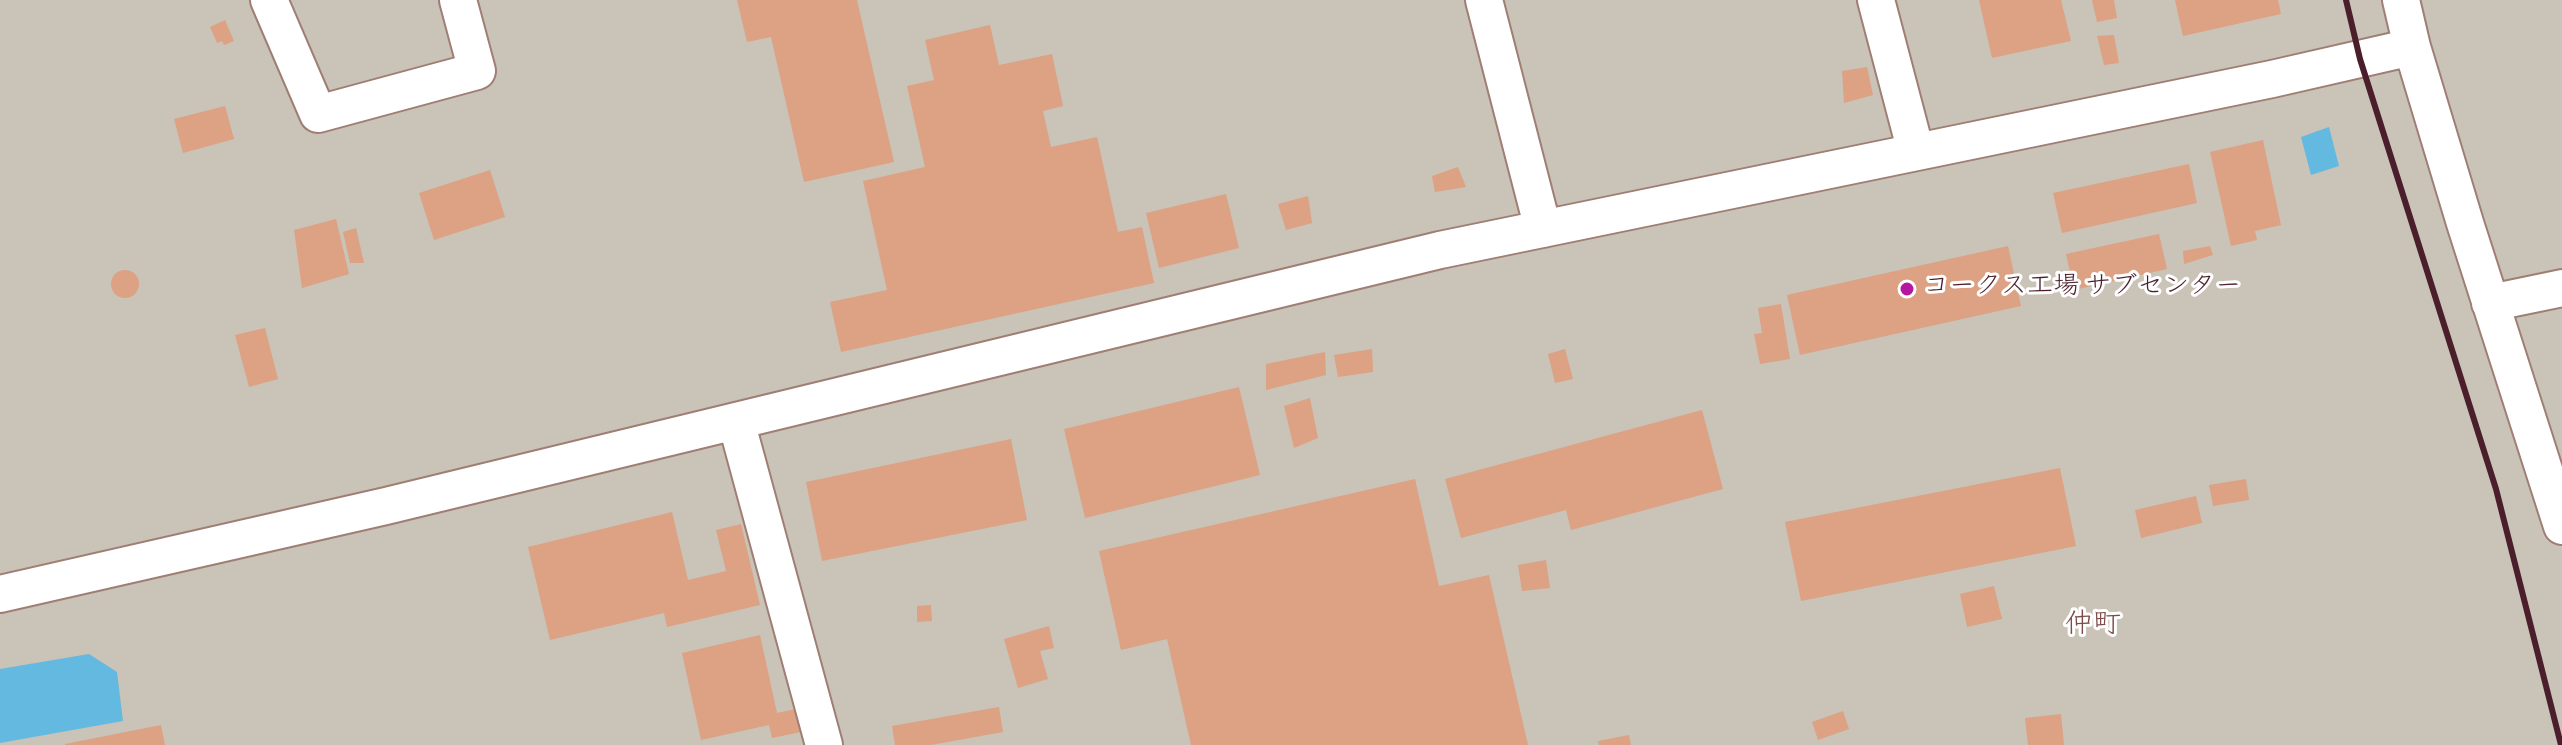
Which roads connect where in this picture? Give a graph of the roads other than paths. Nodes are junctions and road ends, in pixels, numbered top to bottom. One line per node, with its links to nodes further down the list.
1 (269, 0): 2 (lane)
2 (458, 0)
3 (1484, 0): 8 (lane)
4 (1876, 0): 7 (lane)
5 (2401, 0): 6 (lane)
6 (2412, 47): 7 (lane); 10 (lane)
7 (1916, 152): 8 (lane)
8 (1543, 229): 11 (lane)
9 (2562, 288): 10 (lane)
10 (2490, 303): 12 (lane)
11 (736, 421): 13 (lane); 14 (lane)
12 (2562, 526)
13 (0, 594)
14 (824, 745)

